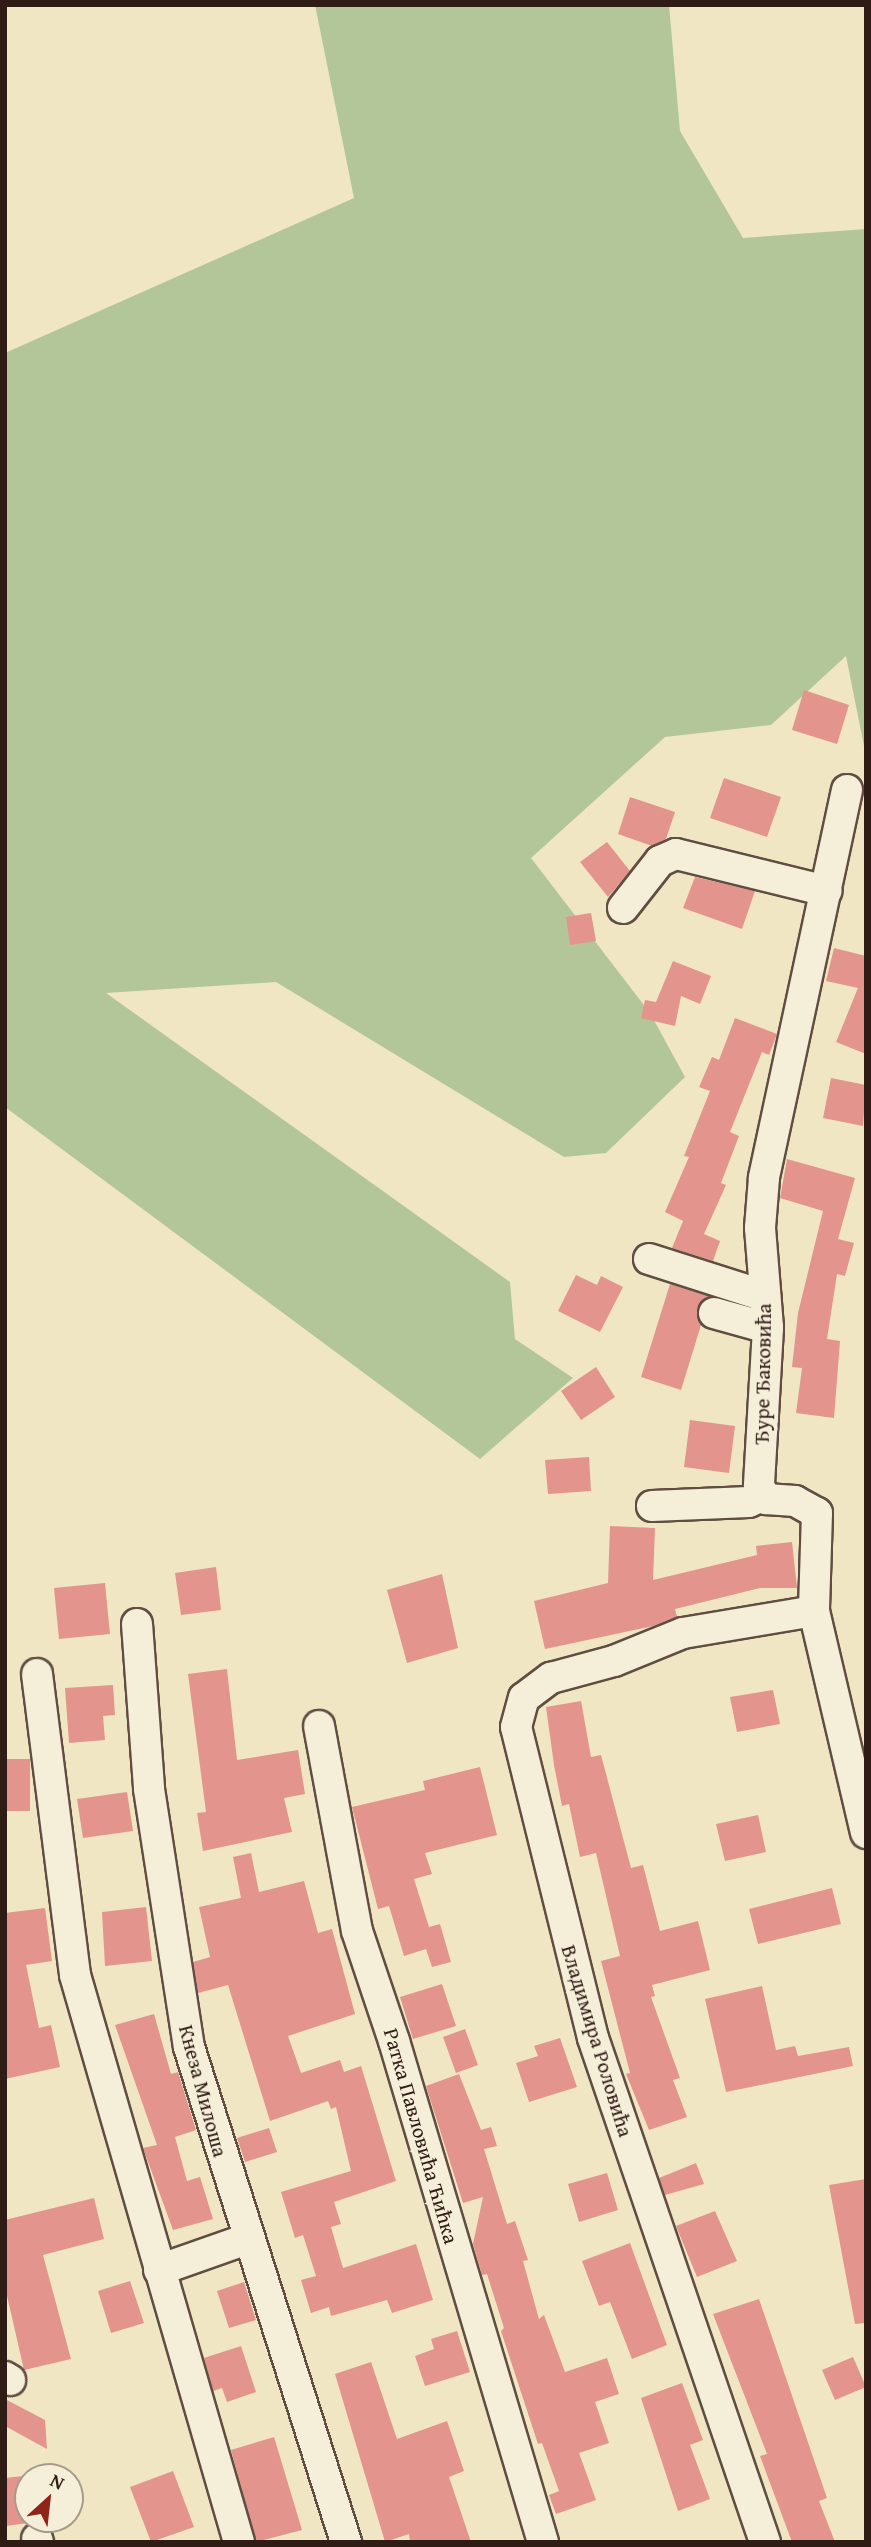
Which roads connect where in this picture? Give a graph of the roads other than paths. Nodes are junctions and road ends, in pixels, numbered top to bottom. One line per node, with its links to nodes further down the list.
1 (847, 790): 2 (street, Ђуре Ђаковића)
2 (827, 891): 3 (street); 5 (street, Ђуре Ђаковића)
3 (623, 908)
4 (649, 1259): 5 (street)
5 (765, 1296): 7 (street, Ђуре Ђаковића)
6 (715, 1313): 7 (street)
7 (768, 1328): 8 (street, Ђуре Ђаковића)
8 (762, 1496): 9 (street); 10 (street)
9 (652, 1506)
10 (814, 1611): 14 (street); 20 (street, Владимира Роловића)
11 (137, 1624): 15 (street, Кнеза Милоша)
12 (37, 1674): 16 (street)
13 (320, 1726): 19 (street, Ратка Павловића Ћићка)
14 (866, 1833)
15 (247, 2239): 16 (street); 18 (street, Кнеза Милоша)
16 (159, 2270): 17 (street)
17 (239, 2542)
18 (346, 2542)
19 (543, 2542)
20 (765, 2542)

